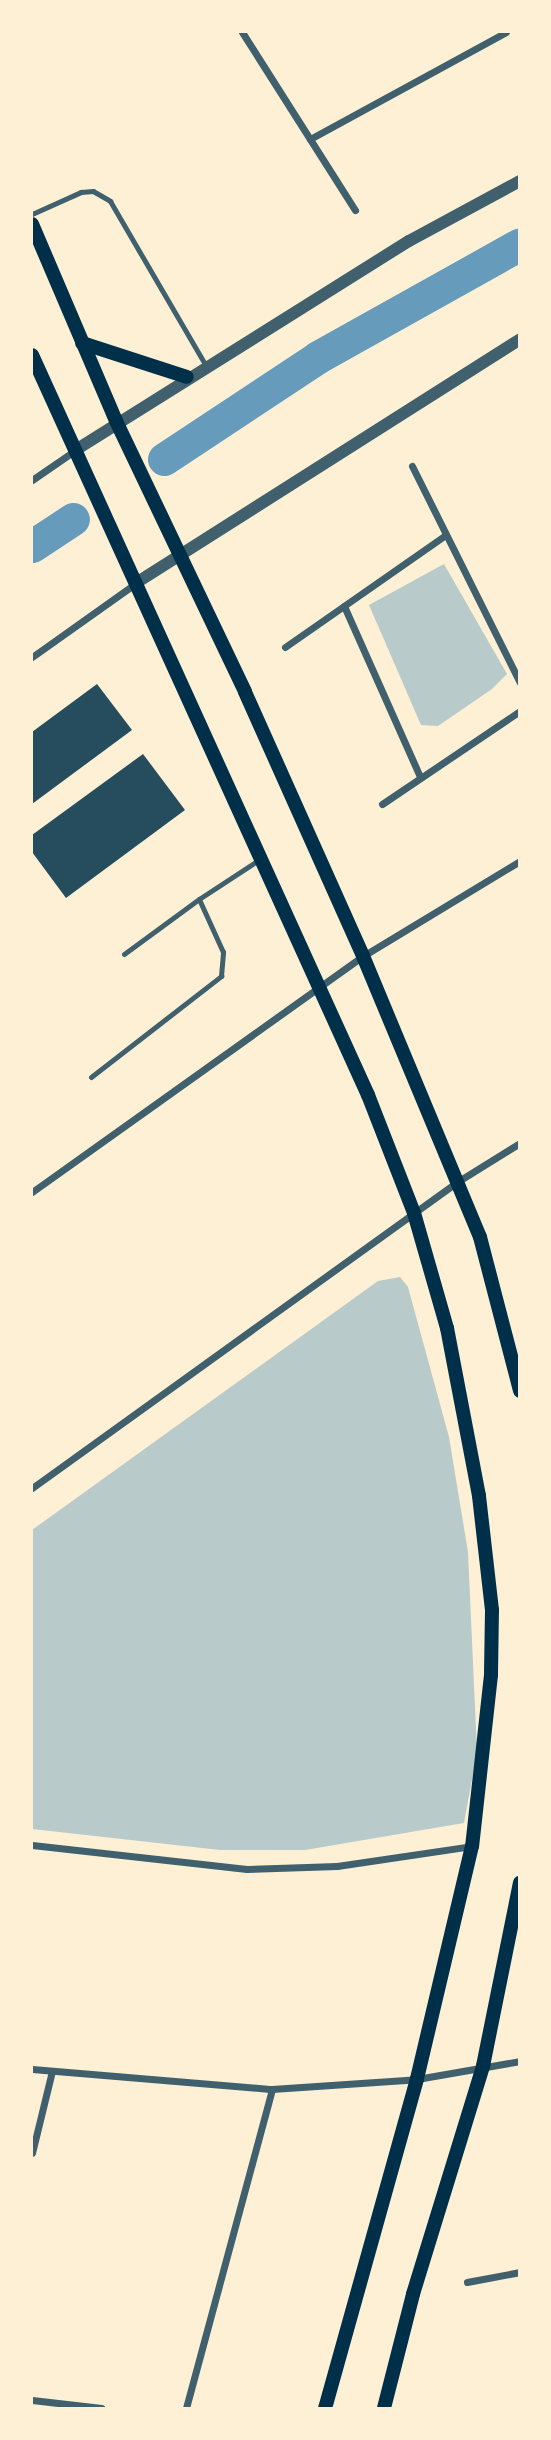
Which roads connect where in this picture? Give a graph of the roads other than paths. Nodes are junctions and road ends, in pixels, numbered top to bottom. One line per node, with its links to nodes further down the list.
1 (242, 32): 3 (street)
2 (506, 32): 3 (street)
3 (310, 139): 5 (street)
4 (520, 181): 11 (street)
5 (355, 210)
6 (32, 214): 11 (lane)
7 (32, 224): 9 (main road)
8 (520, 339): 18 (street)
9 (82, 343): 12 (main road); 13 (main road)
10 (32, 355): 14 (main road)
11 (206, 366): 12 (street)
12 (187, 377): 13 (street)
13 (116, 421): 14 (street); 18 (main road)
14 (74, 451): 16 (street); 19 (main road)
15 (412, 466): 17 (street)
16 (32, 481)
17 (444, 536): 20 (street); 23 (street)
18 (177, 555): 19 (street); 31 (main road)
19 (136, 583): 22 (street); 27 (main road)
20 (344, 606): 21 (street); 25 (street)
21 (285, 647)
22 (32, 657)
23 (520, 683)
24 (520, 710): 25 (street)
25 (420, 777): 26 (street)
26 (382, 804)
27 (263, 857): 29 (lane); 32 (main road)
28 (520, 861): 31 (street)
29 (199, 899): 30 (lane); 33 (lane)
30 (124, 954)
31 (363, 956): 32 (street); 35 (main road)
32 (321, 985): 36 (street); 37 (main road)
33 (92, 1077)
34 (520, 1143): 35 (street)
35 (457, 1182): 37 (street); 38 (main road)
36 (32, 1192)
37 (415, 1213): 39 (street); 41 (main road)
38 (520, 1391)
39 (32, 1488)
40 (32, 1845): 41 (street)
41 (472, 1846): 47 (main road)
42 (520, 1883): 44 (main road)
43 (520, 2061): 44 (street)
44 (483, 2066): 47 (street); 56 (main road)
45 (32, 2069): 46 (street)
46 (52, 2071): 48 (street); 49 (street)
47 (417, 2079): 48 (street); 55 (main road)
48 (272, 2089): 54 (street)
49 (32, 2154)
50 (520, 2272): 51 (street)
51 (467, 2282)
52 (32, 2400): 53 (street)
53 (102, 2409)
54 (186, 2409)
55 (326, 2409)
56 (384, 2409)

